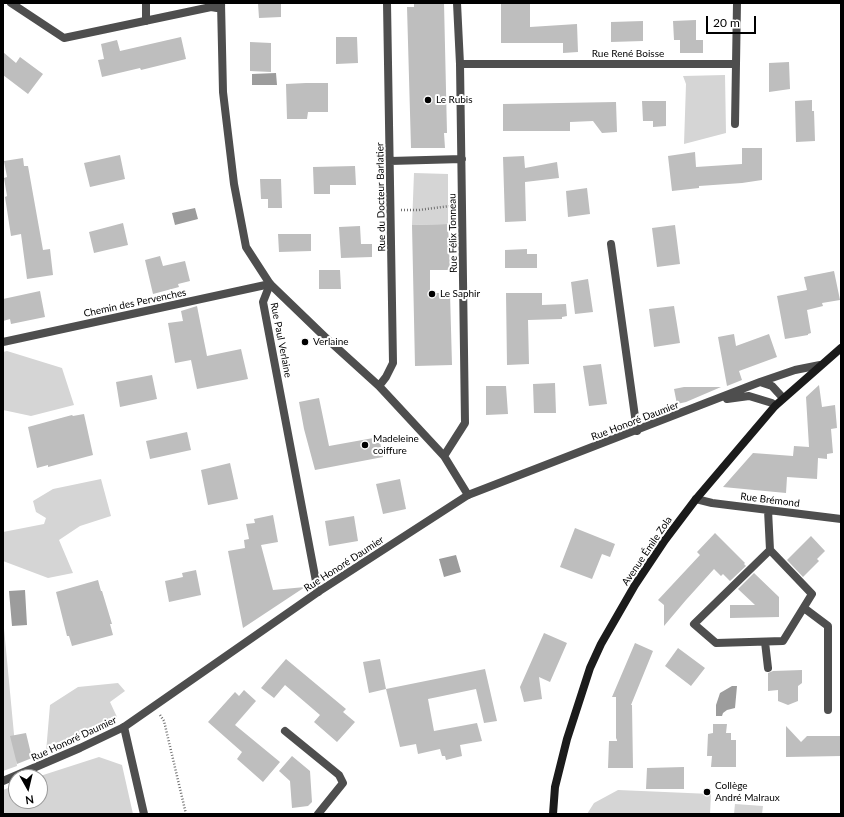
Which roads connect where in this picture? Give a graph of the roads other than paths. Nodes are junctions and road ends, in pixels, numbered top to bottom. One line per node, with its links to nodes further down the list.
1 (11, 3): 7 (street)
2 (146, 3): 7 (street)
3 (387, 3): 12 (street, Rue du Docteur Barlatier)
4 (457, 3): 8 (street, Rue Félix Tonneau)
5 (737, 3): 9 (street)
6 (221, 4): 7 (street); 14 (street)
7 (146, 21)
8 (460, 64): 9 (street, Rue René Boisse); 11 (street, Rue Félix Tonneau)
9 (736, 64): 10 (street)
10 (736, 124)
11 (462, 159): 12 (street); 24 (street, Rue Félix Tonneau)
12 (390, 161): 19 (street, Rue du Docteur Barlatier)
13 (611, 244): 23 (street)
14 (270, 284): 15 (street, Chemin des Pervenches); 19 (street); 30 (street, Rue Paul Verlaine)
15 (3, 342)
16 (841, 348): 17 (main road, Avenue Émile Zola)
17 (820, 366): 18 (street, Rue Honoré Daumier); 20 (main road, Avenue Émile Zola)
18 (760, 382): 20 (street); 21 (street, Rue Honoré Daumier)
19 (379, 386): 24 (street)
20 (783, 398): 22 (main road, Avenue Émile Zola)
21 (714, 400): 22 (street, Rue Honoré Daumier); 23 (street, Rue Honoré Daumier)
22 (775, 406): 26 (main road, Avenue Émile Zola)
23 (637, 431): 25 (street, Rue Honoré Daumier)
24 (444, 456): 25 (street)
25 (468, 495): 30 (street, Rue Honoré Daumier)
26 (696, 499): 27 (street, Rue Brémond); 40 (main road, Avenue Émile Zola)
27 (768, 510): 28 (street, Rue Brémond); 29 (street)
28 (841, 519)
29 (770, 550): 31 (street); 32 (street)
30 (318, 592): 35 (street, Rue Honoré Daumier)
31 (804, 608): 32 (street); 34 (street)
32 (765, 642): 33 (street)
33 (768, 668)
34 (828, 710)
35 (124, 727): 37 (street, Rue Honoré Daumier); 38 (street)
36 (285, 731): 39 (street)
37 (3, 781)
38 (144, 814)
39 (318, 814)
40 (553, 814)

